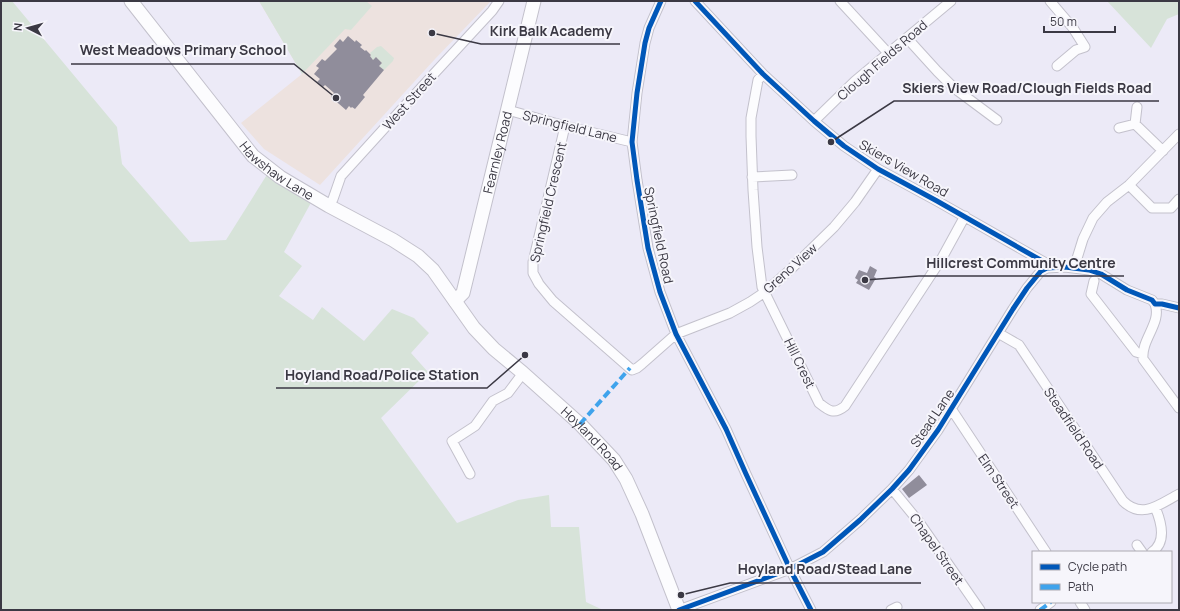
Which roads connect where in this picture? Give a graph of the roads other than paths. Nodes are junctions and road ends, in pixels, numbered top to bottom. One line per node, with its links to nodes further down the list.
1 (131, 1): 28 (main road, Hawshaw Lane)
2 (499, 1): 28 (street, West Street)
3 (534, 1): 14 (main road, Fearnley Road)
4 (661, 1): 21 (street, Springfield Road)
5 (695, 1): 12 (street, Skiers View Road)
6 (840, 1): 10 (street)
7 (951, 1): 9 (street, Clough Fields Road)
8 (1050, 1): 11 (street)
9 (907, 38): 10 (street, Clough Fields Road); 15 (street)
10 (888, 53): 16 (street, Clough Fields Road)
11 (1057, 66)
12 (762, 74): 16 (street, Skiers View Road); 25 (street, Hill Crest)
13 (1137, 107): 17 (street)
14 (508, 110): 18 (street, Springfield Lane); 34 (main road, Fearnley Road)
15 (996, 120)
16 (814, 121): 23 (street, Skiers View Road)
17 (1135, 124): 19 (street); 22 (street)
18 (565, 126): 21 (street, Springfield Lane); 38 (street, Springfield Crescent)
19 (1119, 128)
20 (1179, 134): 22 (street)
21 (632, 142): 38 (street, Springfield Road)
22 (1163, 150): 26 (street)
23 (878, 169): 29 (street, Skiers View Road); 33 (street, Greno View)
24 (792, 175): 25 (street)
25 (752, 177): 33 (street, Hill Crest)
26 (1129, 185): 27 (street); 31 (street)
27 (1179, 199)
28 (329, 206): 34 (main road, Hawshaw Lane)
29 (965, 216): 30 (street, Skiers View Road); 33 (street, Hill Crest)
30 (1047, 268): 31 (street); 37 (street, Stead Lane)
31 (1074, 268): 35 (street)
32 (1094, 281): 39 (street)
33 (764, 292): 38 (street, Greno View)
34 (455, 301): 40 (main road, Hoyland Road)
35 (1155, 304): 36 (street); 39 (street)
36 (1179, 308)
37 (998, 333): 42 (street, Stead Lane); 46 (street, Steadfield Road)
38 (676, 334): 49 (street, Springfield Road)
39 (1143, 354): 41 (street)
40 (523, 373): 43 (street); 51 (main road, Hoyland Road)
41 (1179, 408)
42 (952, 410): 44 (street, Stead Lane); 47 (street, Elm Street)
43 (470, 474)
44 (892, 488): 49 (street, Stead Lane); 53 (street, Chapel Street)
45 (1179, 494): 46 (street, Steadfield Road)
46 (1155, 508): 48 (street)
47 (1045, 551)
48 (1153, 551)
49 (790, 569): 51 (street, Stead Lane); 52 (street, Springfield Road)
50 (1050, 603): 54 (street)
51 (679, 610)
52 (811, 610)
53 (980, 610)
54 (1040, 610)

